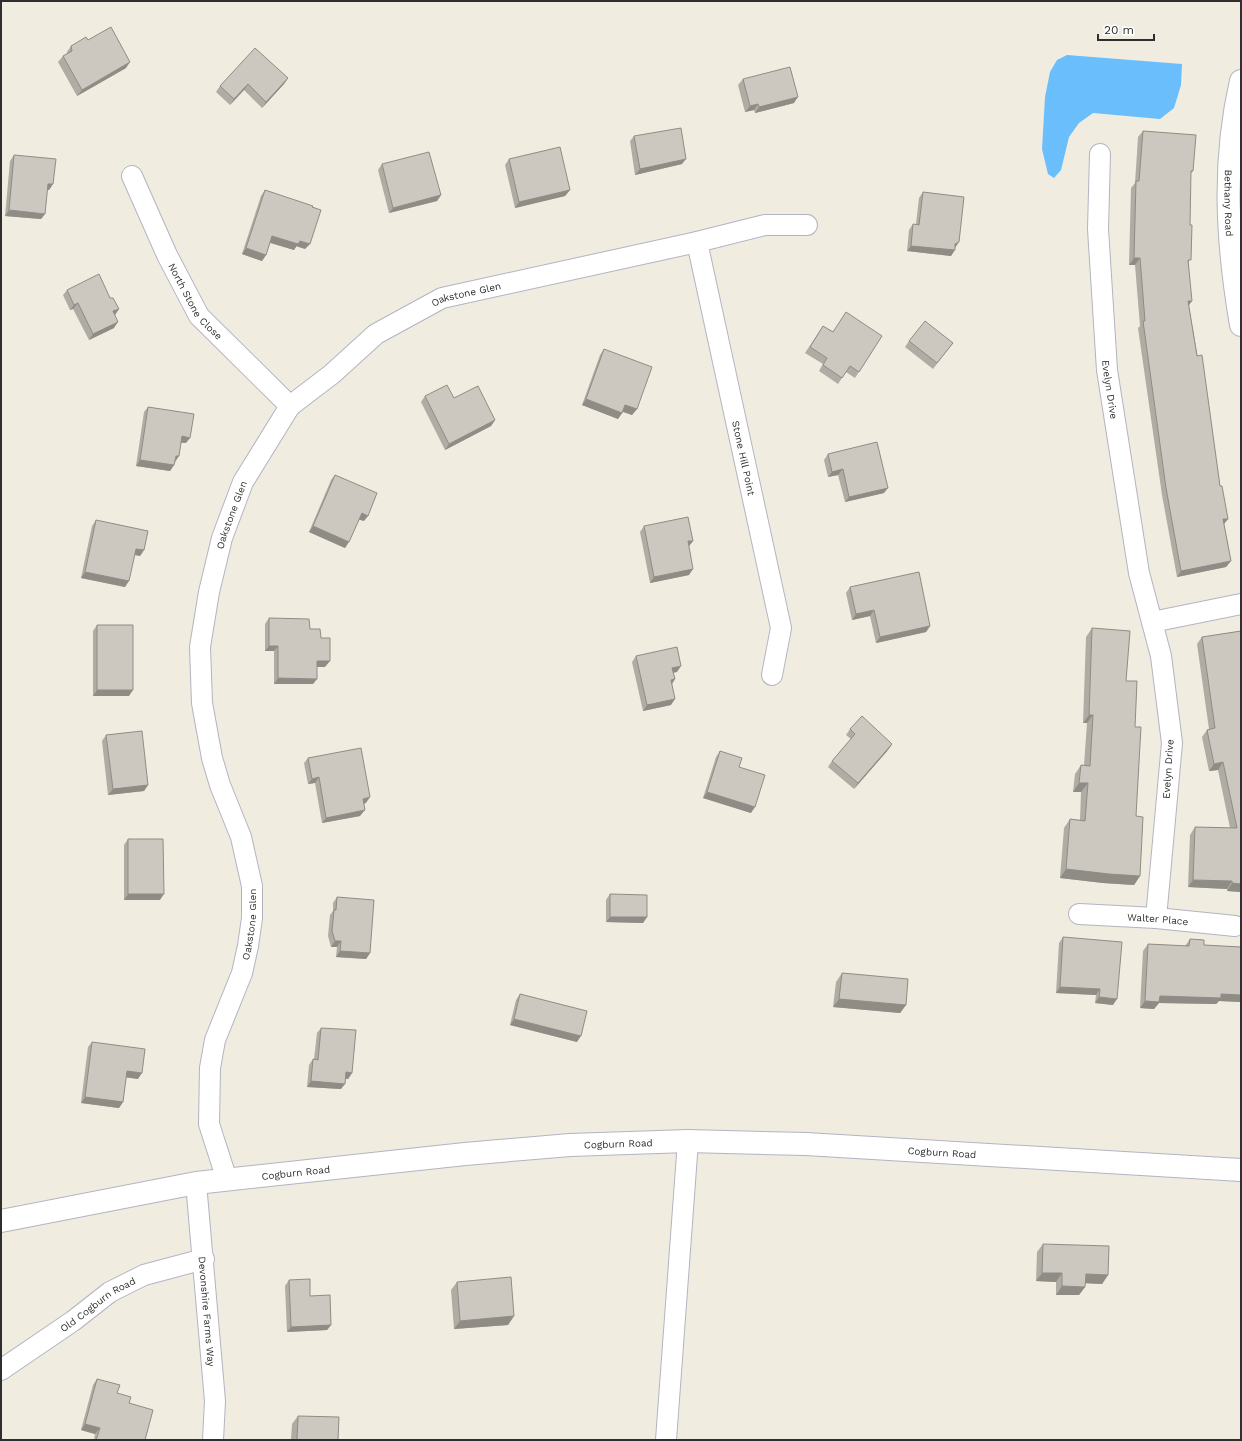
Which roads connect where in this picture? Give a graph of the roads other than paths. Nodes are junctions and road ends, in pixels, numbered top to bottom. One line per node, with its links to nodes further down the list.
1 (1241, 81): 6 (street, Bethany Road)
2 (1100, 154): 9 (street, Evelyn Drive)
3 (132, 176): 7 (street, North Stone Close)
4 (807, 225): 5 (street, Oakstone Glen)
5 (697, 242): 7 (street, Oakstone Glen); 10 (street, Stone Hill Point)
6 (1241, 326)
7 (290, 406): 16 (street, Oakstone Glen)
8 (1241, 604): 9 (street)
9 (1152, 622): 12 (street, Evelyn Drive)
10 (772, 675)
11 (1079, 914): 12 (street, Walter Place)
12 (1156, 918): 13 (street, Walter Place)
13 (1236, 926)
14 (688, 1140): 15 (street, Cogburn Road); 16 (street, Cogburn Road); 22 (street)
15 (1241, 1170)
16 (227, 1180): 17 (street, Cogburn Road)
17 (196, 1183): 18 (street, Cogburn Road); 19 (street, Devonshire Farms Way)
18 (1, 1221)
19 (204, 1259): 20 (street, Old Cogburn Road); 21 (street, Devonshire Farms Way)
20 (1, 1370)
21 (213, 1440)
22 (666, 1440)

